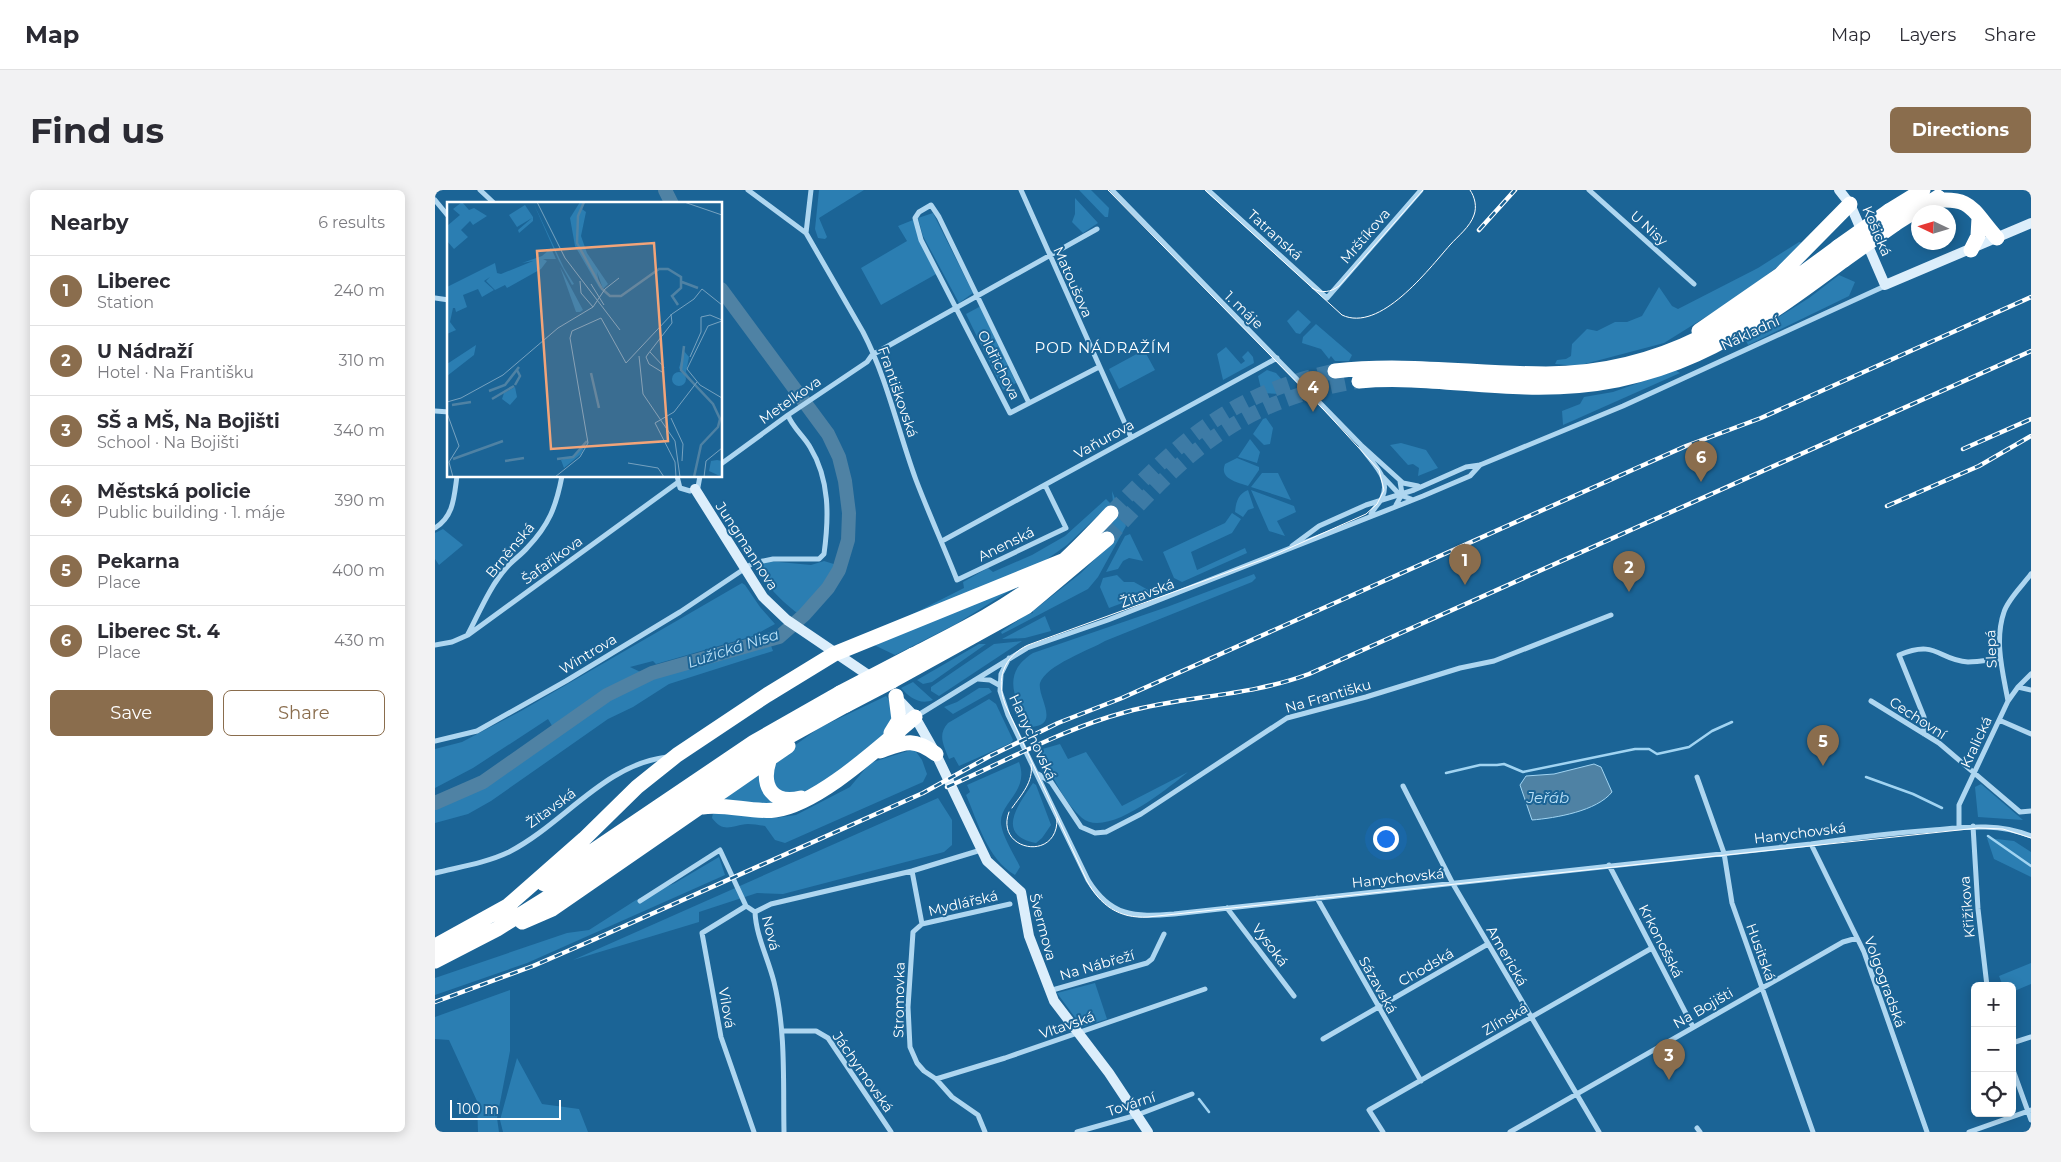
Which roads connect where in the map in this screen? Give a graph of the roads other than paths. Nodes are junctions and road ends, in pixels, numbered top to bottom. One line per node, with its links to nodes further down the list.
1 (480, 190): 14 (street)
2 (747, 190): 19 (street)
3 (811, 190): 19 (street)
4 (1021, 190): 23 (street, Matoušova)
5 (1111, 190): 30 (street, 1. máje)
6 (1208, 190): 27 (street, Tatranská)
7 (1421, 190): 27 (street, Mrštíkova)
8 (1589, 190): 24 (street, U Nisy)
9 (1839, 190): 12 (street, Košická)
10 (1949, 190): 11 (highway)
11 (1927, 195): 16 (highway); 22 (highway, bridge)
12 (1848, 197): 25 (street, Košická); 32 (highway)
13 (435, 200): 15 (street)
14 (493, 202)
15 (447, 215)
16 (1979, 218): 20 (highway); 21 (highway)
17 (2031, 223): 20 (street, Nákladní)
18 (1097, 229): 23 (street)
19 (806, 233): 29 (street, Františkovská)
20 (1997, 238): 21 (street, Nákladní)
21 (1971, 250): 25 (street, Nákladní)
22 (1841, 254): 32 (highway); 34 (highway)
23 (1049, 256): 26 (street); 31 (street, Matoušova)
24 (1694, 284)
25 (1885, 286): 40 (street, Nákladní)
26 (979, 297): 28 (street); 28 (street, Oldřichova); 35 (street, Oldřichova)
27 (1327, 298)
28 (958, 309): 29 (street); 35 (street, Oldřichova)
29 (871, 355): 36 (street, Metelkova); 61 (street, Františkovská)
30 (1277, 358): 37 (street, Vaňurova); 38 (street, 1. máje)
31 (1099, 366): 35 (street, Oldřichova); 37 (street, Matoušova)
32 (1623, 366): 33 (highway)
33 (1335, 372)
34 (1359, 381)
35 (1029, 403)
36 (788, 414): 39 (street, Metelkova); 64 (street, Wintrova)
37 (1131, 437): 48 (street, Vaňurova)
38 (1361, 445): 41 (street, 1. máje); 46 (street, 1. máje)
39 (723, 463)
40 (1480, 465): 50 (street, Nákladní); 53 (street, Nákladní)
41 (1382, 476): 49 (street, 1. máje); 52 (street, 1. máje)
42 (457, 478): 59 (street)
43 (562, 478): 68 (street, Brněnská)
44 (677, 478): 47 (street)
45 (700, 478): 51 (street)
46 (1399, 479): 50 (street, 1. máje); 52 (street)
47 (677, 483): 51 (street); 68 (street, Šafaříkova)
48 (1045, 485): 61 (street, Vaňurova); 66 (street, Anenská)
49 (1384, 485): 54 (street, 1. máje); 55 (street)
50 (1419, 486): 52 (street, Žitavská)
51 (695, 489): 64 (street, Jungmannova)
52 (1401, 495): 53 (street); 54 (street, Žitavská); 56 (street)
53 (1416, 498): 56 (street, Nákladní)
54 (1381, 500): 55 (street, Žitavská); 58 (street, 1. máje)
55 (1373, 502): 62 (street, Žitavská)
56 (1393, 506): 58 (street, Nákladní)
57 (1111, 513): 63 (highway)
58 (1371, 514): 62 (street, Žitavská)
59 (435, 528)
60 (1107, 539): 73 (highway)
61 (942, 541): 66 (street, Františkovská)
62 (1292, 546): 71 (street, Žitavská)
63 (1065, 560): 70 (highway); 73 (highway)
64 (744, 569): 70 (street, Jungmannova); 89 (street, Wintrova)
65 (2031, 574): 72 (street, Slepá)
66 (957, 580)
67 (1611, 615): 94 (street, Na Františku)
68 (468, 635): 69 (street, Šafaříkova)
69 (435, 645)
70 (834, 654): 76 (street, Jungmannova); 92 (highway)
71 (1009, 658): 75 (street, Žitavská); 77 (street)
72 (2000, 659): 83 (street, Slepá); 87 (street)
73 (916, 661): 81 (highway, bridge)
74 (2031, 674): 78 (street, Kralická)
75 (978, 679): 77 (street, Hanychovská); 85 (street, Žitavská)
76 (879, 683): 80 (street, Švermova)
77 (999, 685): 94 (street, Hanychovská)
78 (2018, 687): 79 (street); 83 (street, Kralická)
79 (2031, 690)
80 (896, 696): 85 (street, Švermova); 91 (highway)
81 (843, 699): 84 (highway); 116 (highway)
82 (1871, 701): 87 (street, Cechovní)
83 (2008, 702): 86 (street, Kralická)
84 (831, 713): 93 (highway); 119 (highway)
85 (915, 717): 90 (street, Švermova); 91 (highway)
86 (1999, 720): 88 (street); 95 (street, Kralická)
87 (1924, 734): 95 (street, Cechovní)
88 (2031, 734)
89 (435, 741)
90 (936, 754): 91 (highway); 105 (street, Švermova)
91 (869, 755): 98 (highway)
92 (677, 756): 109 (street, Žitavská); 116 (highway)
93 (769, 761): 98 (highway); 99 (highway)
94 (1038, 774): 115 (street, Hanychovská)
95 (1975, 774): 100 (street, Cechovní); 102 (street, Kralická)
96 (1697, 777): 106 (street, Husitská)
97 (1403, 786): 110 (street, Americká)
98 (817, 794): 99 (highway)
99 (700, 808): 119 (highway)
100 (2031, 811)
101 (1973, 826): 102 (street, Hanychovská); 103 (street, Hanychovská); 126 (street, Křižíkova)
102 (1959, 827): 104 (street, Hanychovská)
103 (2031, 836)
104 (1811, 844): 106 (street, Hanychovská); 121 (street, Volgogradská)
105 (981, 850): 108 (street, Nová); 129 (street, Švermova)
106 (1724, 853): 107 (street, Hanychovská); 127 (street, Husitská)
107 (1609, 865): 110 (street, Hanychovská); 124 (street, Krkonošská)
108 (912, 871): 117 (street, Nová); 118 (street)
109 (435, 873)
110 (1452, 883): 111 (street, Hanychovská); 122 (street, Americká)
111 (1317, 898): 115 (street, Hanychovská); 131 (street, Sázavská)
112 (640, 901): 114 (street)
113 (1010, 904): 118 (street, Mydlářská)
114 (746, 906): 117 (street); 147 (street, Vilová)
115 (1227, 908): 130 (street, Vysoká)
116 (503, 910): 123 (highway)
117 (755, 912): 134 (street, Nová)
118 (921, 924): 140 (street, Stromovka)
119 (497, 929): 125 (highway)
120 (1163, 934): 129 (street, Na Nábřeží)
121 (1857, 938): 127 (street, Na Bojišti); 157 (street, Volgogradská)
122 (1488, 944): 131 (street, Chodská); 132 (street, Americká)
123 (435, 946)
124 (1652, 948): 132 (street, Zlínská); 133 (street, Krkonošská)
125 (435, 961)
126 (1987, 982)
127 (1762, 986): 133 (street, Na Bojišti); 156 (street, Husitská)
128 (1205, 989): 135 (street, Vltavská)
129 (1049, 991): 135 (street, Švermova)
130 (1294, 996)
131 (1377, 1008): 137 (street, Chodská); 141 (street, Sázavská)
132 (1530, 1018): 141 (street, Zlínská); 143 (street, Americká)
133 (1693, 1027): 143 (street, Na Bojišti)
134 (782, 1030): 148 (street, Nová); 149 (street, Jáchymovská)
135 (1077, 1033): 140 (street, Vltavská); 145 (street, Švermova)
136 (2031, 1037): 138 (street)
137 (1323, 1039)
138 (2016, 1042)
139 (2014, 1072): 144 (street)
140 (936, 1079): 150 (street, Stromovka)
141 (1421, 1081): 153 (street, Zlínská)
142 (1193, 1094): 145 (street, Tovární)
143 (1575, 1094): 154 (street, Na Bojišti); 155 (street, Americká)
144 (2029, 1111): 146 (street); 158 (street)
145 (1137, 1115): 151 (street, Tovární); 152 (street, Švermova)
146 (2031, 1120)
147 (754, 1132)
148 (784, 1132)
149 (891, 1132)
150 (985, 1132)
151 (1077, 1132)
152 (1148, 1132)
153 (1383, 1132)
154 (1510, 1132)
155 (1599, 1132)
156 (1813, 1132)
157 (1927, 1132)
158 (1969, 1132)

